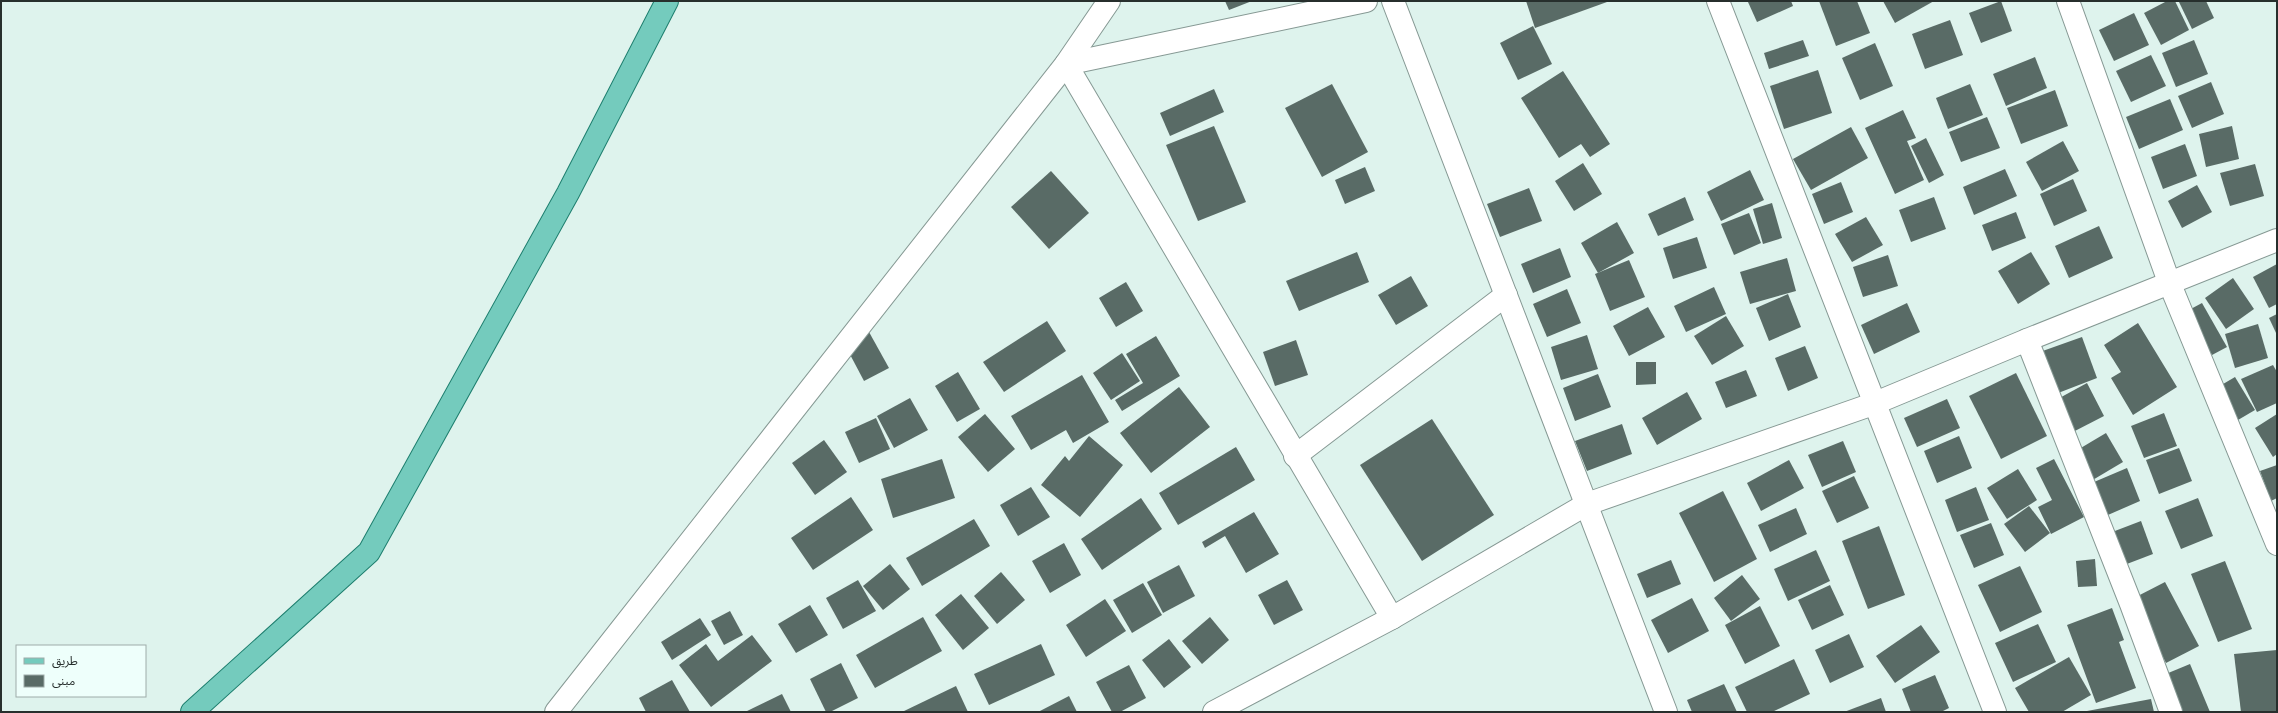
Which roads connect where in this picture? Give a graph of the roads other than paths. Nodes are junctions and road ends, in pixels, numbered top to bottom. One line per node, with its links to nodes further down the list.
1 (667, 1): 17 (main road)
2 (1109, 1): 7 (street)
3 (1366, 1): 7 (street)
4 (1392, 1): 10 (street)
5 (1718, 1): 12 (street)
6 (2068, 1): 9 (street)
7 (1066, 64): 13 (street); 18 (street)
8 (2277, 240): 9 (street)
9 (2169, 282): 11 (street); 15 (street)
10 (1506, 295): 13 (street); 14 (street)
11 (2027, 340): 12 (street); 22 (street)
12 (1873, 404): 14 (street); 21 (street)
13 (1296, 456): 16 (street)
14 (1586, 504): 16 (street); 20 (street)
15 (2277, 544)
16 (1392, 618): 19 (street)
17 (192, 712)
18 (556, 712)
19 (1214, 712)
20 (1666, 712)
21 (1995, 712)
22 (2171, 712)

